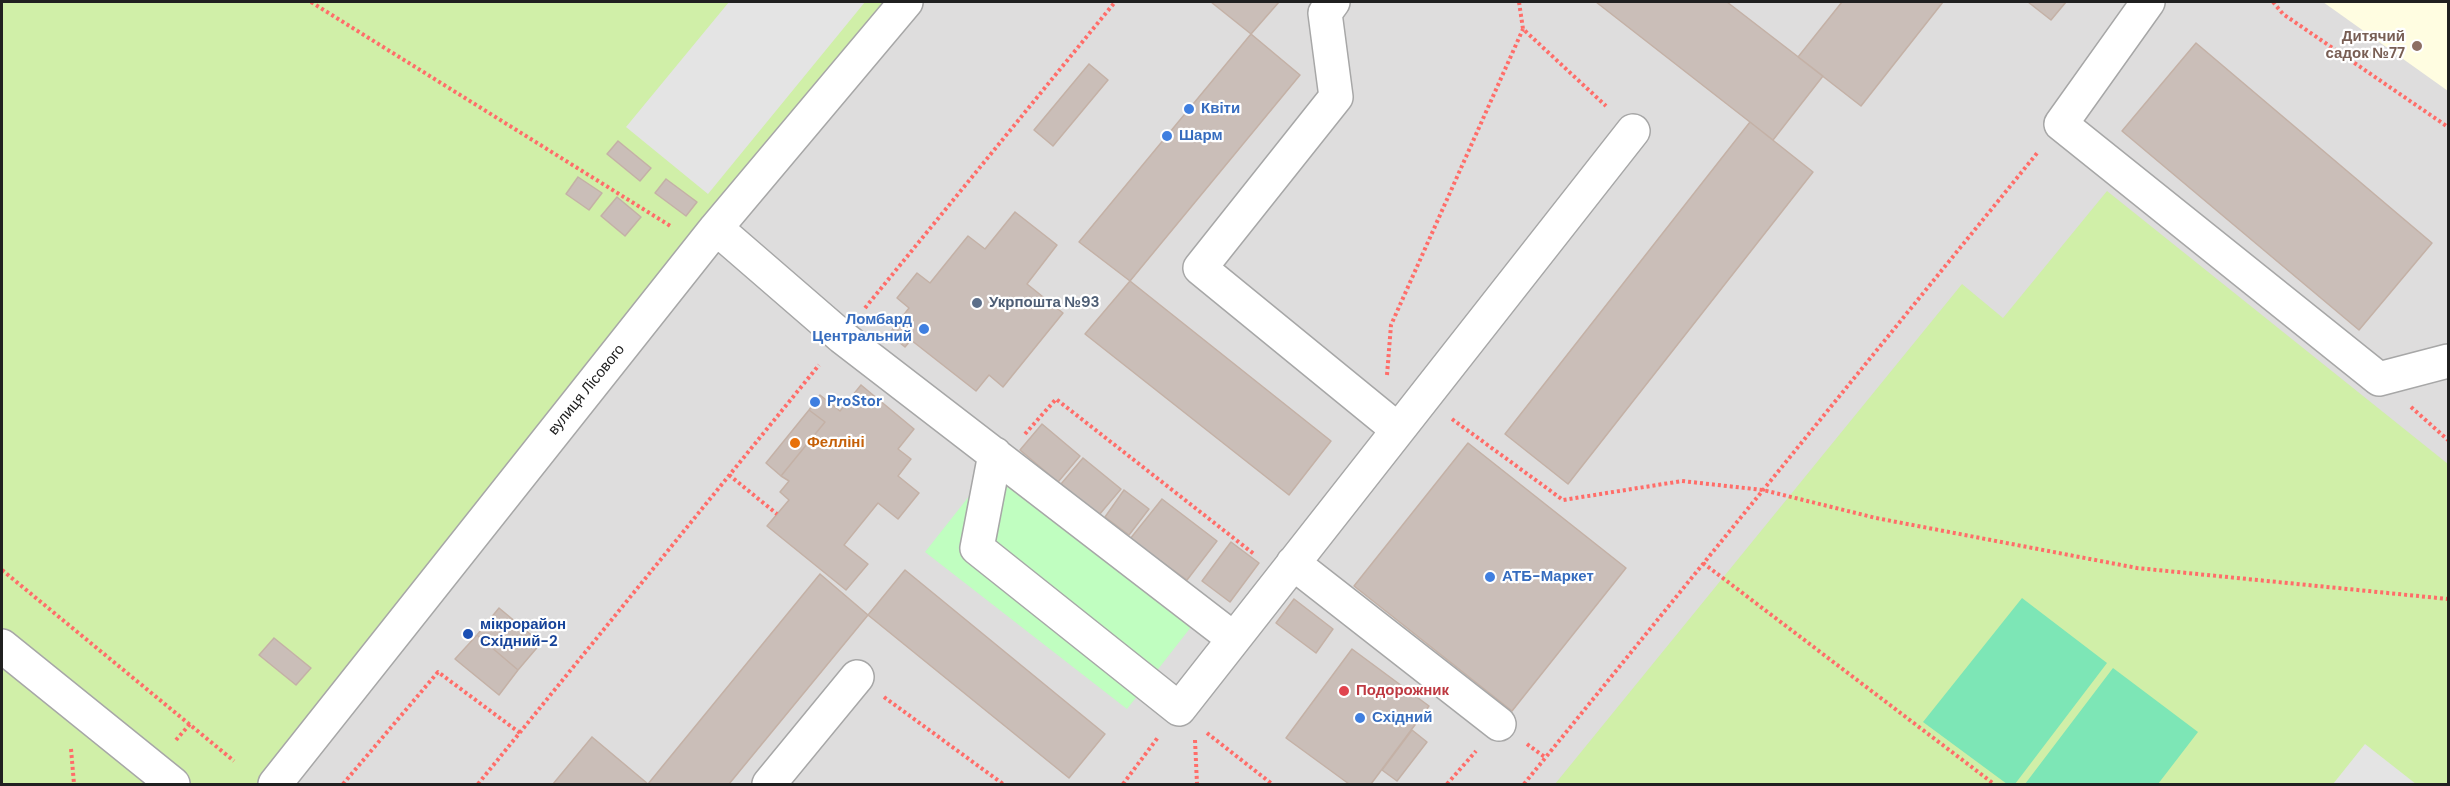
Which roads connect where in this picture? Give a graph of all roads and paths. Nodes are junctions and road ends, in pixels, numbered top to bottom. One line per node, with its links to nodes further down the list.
1 (311, 2): 12 (path)
2 (906, 2): 12 (street, вулиця Лісового)
3 (1115, 2): 13 (path)
4 (1333, 2): 16 (street)
5 (1520, 2): 8 (path)
6 (2148, 2): 9 (street)
7 (2273, 2): 10 (path)
8 (1523, 29): 11 (path); 16 (path)
9 (2061, 124): 14 (street); 19 (path)
10 (2448, 127)
11 (1633, 131): 15 (street)
12 (709, 237): 13 (street); 33 (street, вулиця Лісового)
13 (842, 337): 17 (street); 18 (path)
14 (2448, 361)
15 (1422, 397): 16 (street); 19 (path)
16 (1390, 424): 23 (street)
17 (1008, 446): 23 (path); 25 (street); 28 (street)
18 (729, 476): 20 (path); 30 (path)
19 (1763, 490): 21 (path); 24 (path)
20 (777, 514)
21 (1703, 563): 41 (path); 42 (path)
22 (2, 570): 31 (path)
23 (1288, 570): 25 (street); 29 (street)
24 (2448, 599)
25 (1234, 639): 28 (street)
26 (2, 646): 32 (street)
27 (857, 677): 36 (street); 37 (path)
28 (1186, 716): 38 (path); 39 (path); 40 (path)
29 (1500, 724)
30 (520, 733): 34 (path); 35 (path)
31 (234, 761)
32 (173, 784)
33 (275, 784)
34 (343, 784)
35 (478, 784)
36 (769, 784)
37 (1003, 784)
38 (1123, 784)
39 (1197, 784)
40 (1272, 784)
41 (1524, 784)
42 (1994, 784)

